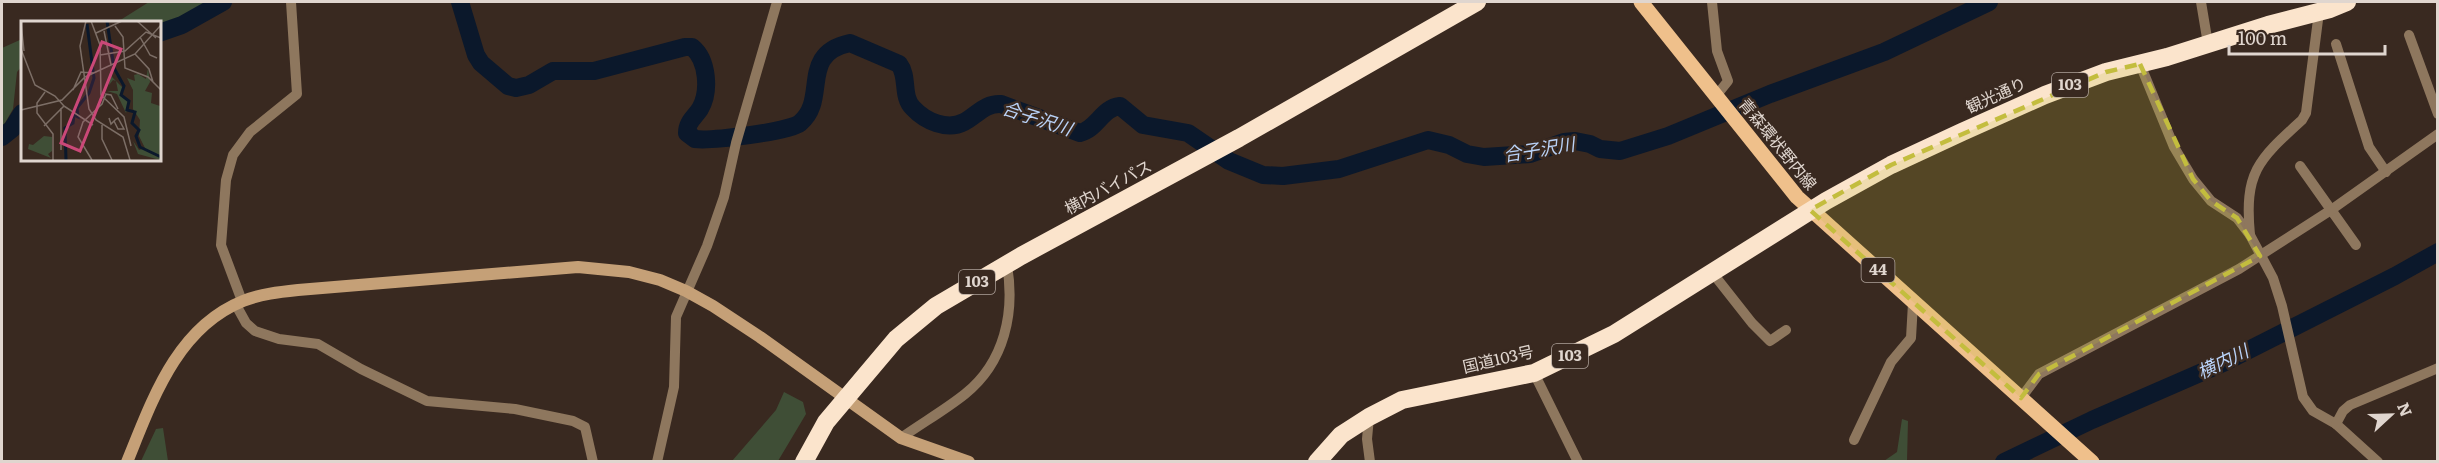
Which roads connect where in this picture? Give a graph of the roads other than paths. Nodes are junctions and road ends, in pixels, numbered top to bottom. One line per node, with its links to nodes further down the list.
1 (291, 2): 26 (street)
2 (777, 2): 25 (street)
3 (1477, 2): 23 (highway, 横内バイパス / 103)
4 (1641, 2): 13 (main road, 青森環状野内線 / 44)
5 (1712, 2): 13 (street)
6 (2201, 2): 10 (street)
7 (2347, 2): 8 (highway, 観光通り / 103)
8 (2319, 12): 10 (highway, 観光通り / 103); 20 (street)
9 (2409, 35): 14 (street)
10 (2208, 44): 12 (highway, 観光通り / 103)
11 (2336, 44): 17 (street)
12 (2140, 64): 18 (highway, 観光通り / 103); 20 (street)
13 (1718, 98): 18 (main road, 青森環状野内線 / 44)
14 (2438, 114)
15 (2438, 134): 17 (street)
16 (2300, 166): 19 (street)
17 (2386, 172): 19 (street)
18 (1810, 210): 24 (highway, 国道103号 / 103); 27 (main road, 青森環状野内線 / 44)
19 (2331, 210): 21 (street); 22 (street)
20 (2250, 235): 22 (street)
21 (2356, 245)
22 (2260, 256): 32 (street); 34 (street)
23 (1007, 265): 31 (highway, 横内バイパス / 103); 35 (street)
24 (1712, 271): 28 (street); 30 (highway, 国道103号 / 103)
25 (687, 291): 26 (street); 31 (street); 40 (street)
26 (239, 303): 38 (street); 39 (street)
27 (1913, 303): 32 (main road, 青森環状野内線 / 44); 36 (street)
28 (1786, 330)
29 (2438, 368): 34 (street)
30 (1534, 373): 33 (highway, 国道103号 / 103); 45 (street)
31 (848, 398): 35 (street); 41 (highway, 横内バイパス / 103)
32 (2021, 398): 37 (main road, 青森環状野内線 / 44)
33 (1369, 417): 43 (highway, 国道103号 / 103); 44 (street)
34 (2336, 424): 46 (street)
35 (901, 438): 42 (street)
36 (1854, 440)
37 (2088, 458)
38 (127, 462)
39 (593, 462)
40 (657, 462)
41 (804, 462)
42 (969, 462)
43 (1317, 462)
44 (1370, 462)
45 (1578, 462)
46 (2378, 462)

